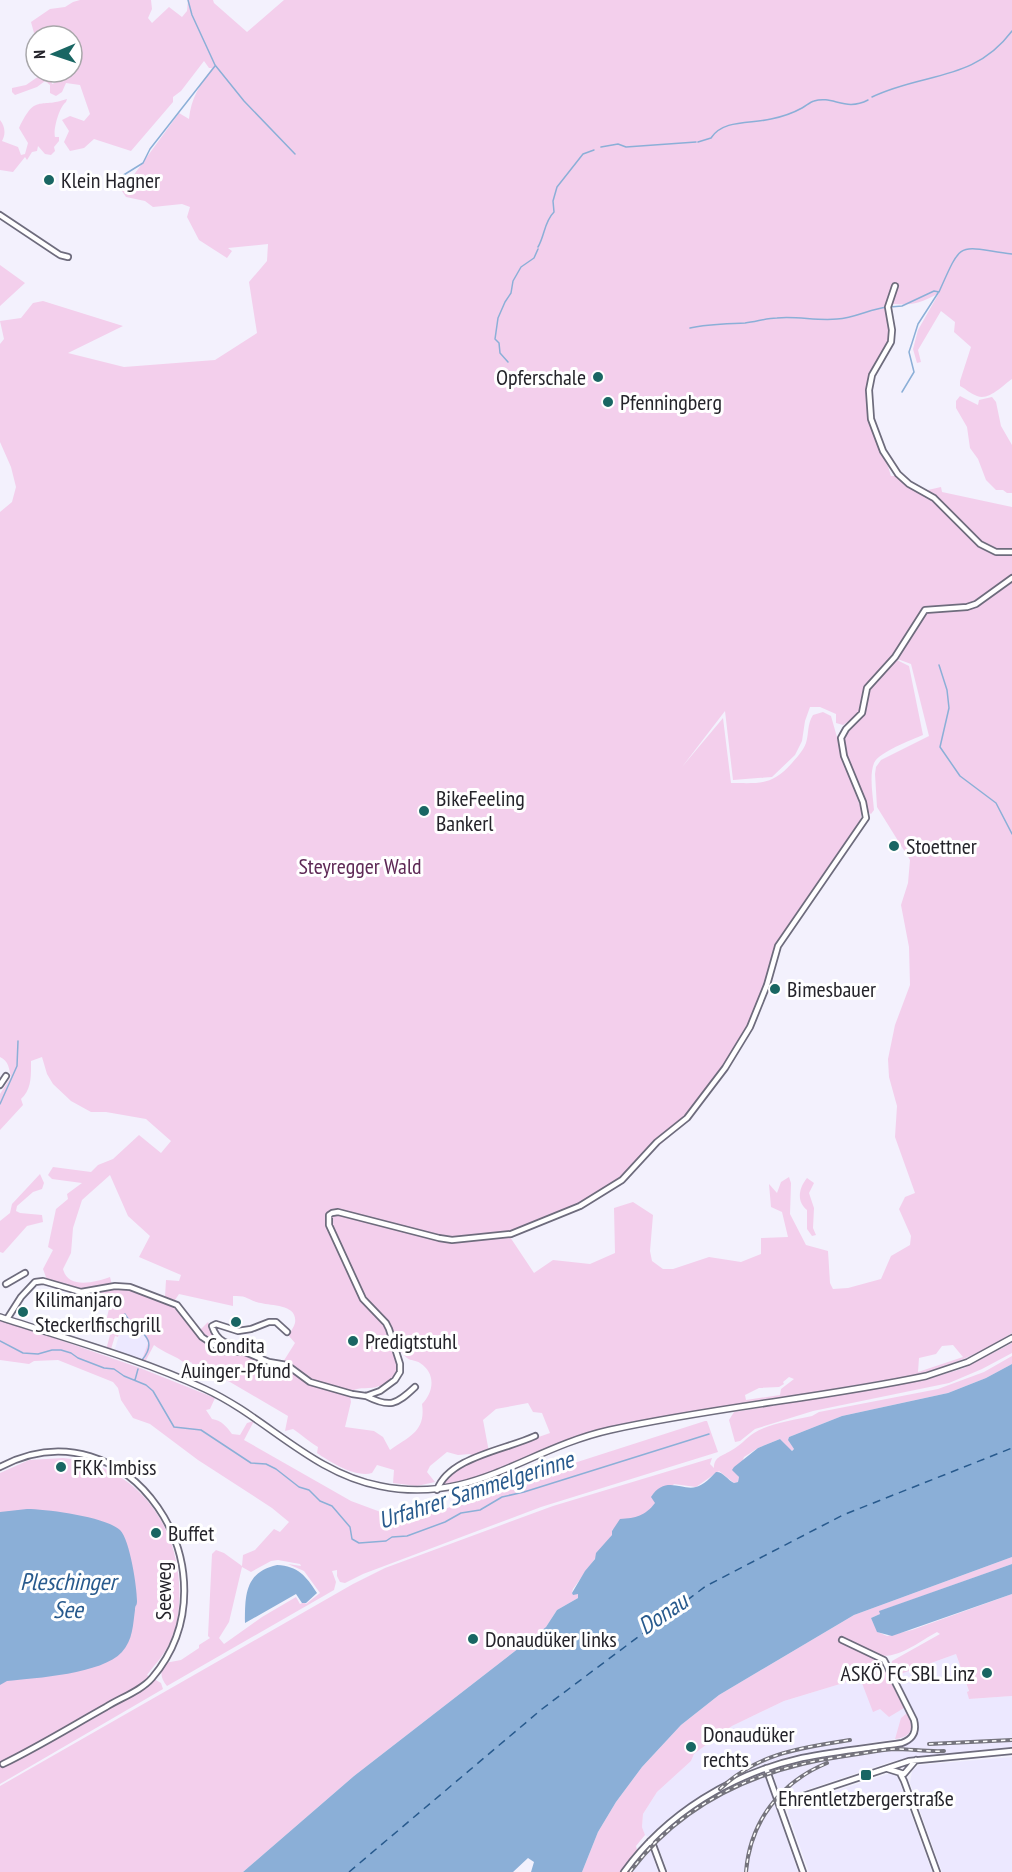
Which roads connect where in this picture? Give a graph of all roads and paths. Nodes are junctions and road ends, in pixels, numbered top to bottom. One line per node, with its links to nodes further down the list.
1 (0, 215): 2 (street)
2 (68, 257)
3 (895, 286): 4 (street)
4 (1012, 552)
5 (1012, 578): 16 (street)
6 (6, 1076): 7 (street)
7 (0, 1085)
8 (25, 1273): 9 (street)
9 (6, 1284)
10 (0, 1317): 11 (main road)
11 (7, 1319): 14 (street); 19 (main road)
12 (287, 1332): 14 (street)
13 (1012, 1338): 19 (main road)
14 (260, 1359): 16 (street)
15 (415, 1387): 16 (street)
16 (366, 1396)
17 (535, 1436): 19 (street)
18 (0, 1467): 24 (street, Seeweg)
19 (437, 1490)
20 (843, 1640): 25 (street)
21 (1012, 1752): 22 (street)
22 (916, 1760): 23 (street); 27 (street)
23 (901, 1763): 26 (street); 27 (street); 28 (street)
24 (3, 1764)
25 (766, 1768): 30 (street); 31 (street)
26 (887, 1768): 28 (street); 30 (street)
27 (908, 1771): 28 (street); 29 (street)
28 (899, 1773): 29 (street)
29 (906, 1785): 35 (street)
30 (779, 1804): 34 (street)
31 (650, 1841): 32 (street); 33 (street)
32 (624, 1872)
33 (663, 1872)
34 (803, 1872)
35 (937, 1872)

